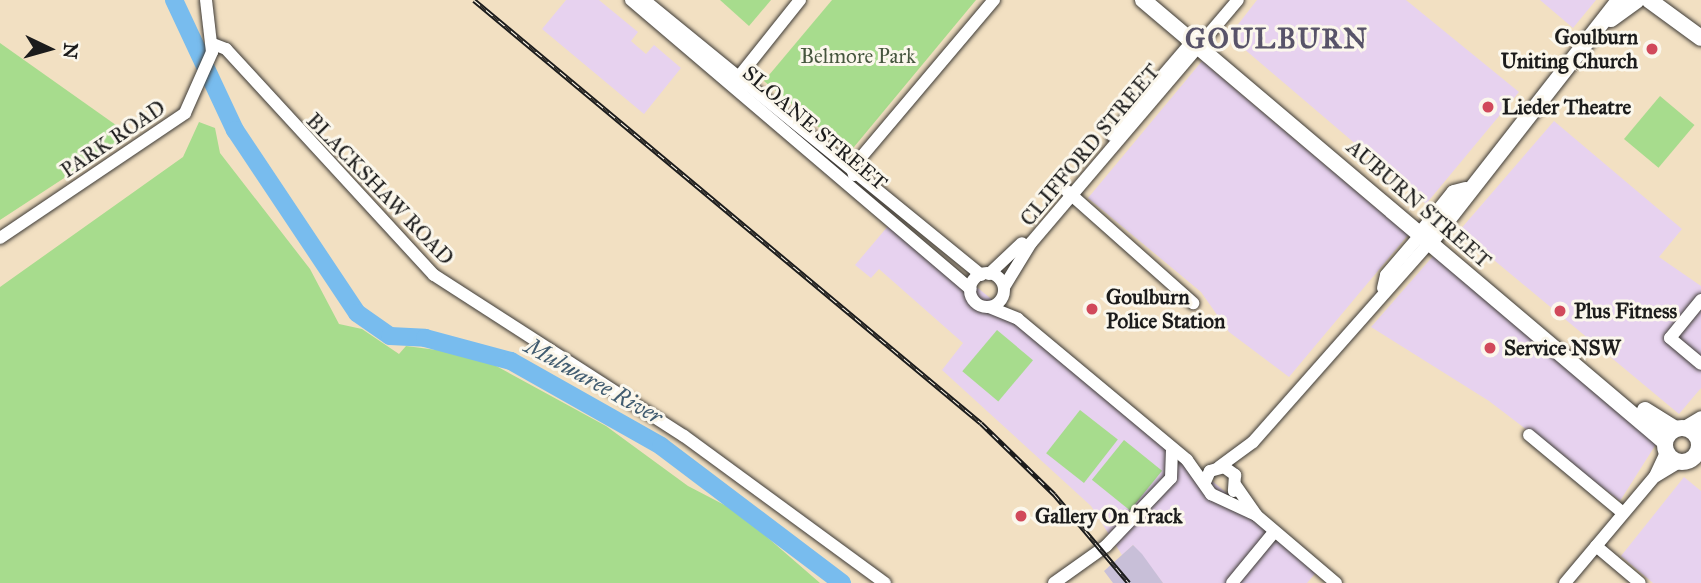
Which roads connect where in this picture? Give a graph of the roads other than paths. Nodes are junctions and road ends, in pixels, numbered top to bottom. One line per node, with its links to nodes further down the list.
1 (206, 0): 18 (street)
2 (631, 0): 19 (street, SLOANE STREET)
3 (644, 0): 21 (street, SLOANE STREET)
4 (800, 0): 21 (street)
5 (994, 0): 23 (street)
6 (1143, 0): 17 (main road, AUBURN STREET)
7 (1156, 0): 17 (main road, AUBURN STREET)
8 (1228, 0): 17 (street, CLIFFORD STREET)
9 (1238, 0): 17 (street, CLIFFORD STREET)
10 (1619, 0): 14 (main road)
11 (1637, 0): 14 (main road)
12 (1650, 0): 16 (main road)
13 (1671, 0): 15 (main road)
14 (1610, 19): 26 (main road)
15 (1701, 25)
16 (1701, 38)
17 (1199, 41): 24 (street, CLIFFORD STREET); 26 (main road, AUBURN STREET)
18 (213, 44): 27 (street, PARK ROAD); 56 (street, BLACKSHAW ROAD)
19 (687, 47): 20 (street); 22 (street, SLOANE STREET)
20 (698, 63)
21 (736, 74): 22 (street); 23 (street, SLOANE STREET)
22 (777, 122): 25 (street, SLOANE STREET)
23 (852, 168): 25 (street); 28 (street, SLOANE STREET)
24 (1069, 194): 28 (street, CLIFFORD STREET); 30 (street, CLIFFORD STREET); 32 (street)
25 (894, 219): 29 (street, SLOANE STREET)
26 (1429, 234): 38 (main road, AUBURN STREET); 40 (street)
27 (0, 238)
28 (985, 274): 29 (street, CLIFFORD STREET); 30 (street, SLOANE STREET)
29 (971, 289): 33 (street, SLOANE STREET)
30 (1003, 291): 33 (street, CLIFFORD STREET); 34 (street)
31 (1701, 300): 35 (street)
32 (1193, 303)
33 (989, 307): 34 (street)
34 (1018, 319): 41 (street)
35 (1701, 364)
36 (1701, 416): 38 (street)
37 (1529, 435): 52 (street)
38 (1673, 438): 39 (main road); 43 (main road); 46 (street)
39 (1700, 441): 43 (main road)
40 (1253, 442): 44 (street); 49 (street)
41 (1172, 447): 42 (street); 47 (street)
42 (1187, 460): 44 (street); 45 (street)
43 (1689, 465): 46 (street)
44 (1216, 468): 48 (street); 49 (street)
45 (1196, 471): 47 (street); 48 (street)
46 (1655, 476): 52 (street)
47 (1171, 478): 51 (street)
48 (1205, 482): 50 (street)
49 (1236, 483): 50 (street); 53 (street)
50 (1223, 498): 53 (street)
51 (1146, 506): 57 (street); 58 (street)
52 (1623, 513): 55 (street)
53 (1256, 515): 54 (street)
54 (1274, 532): 59 (street); 60 (street)
55 (1596, 546): 61 (street); 62 (street)
56 (885, 583)
57 (1054, 583)
58 (1061, 583)
59 (1232, 583)
60 (1336, 583)
61 (1565, 583)
62 (1640, 583)

